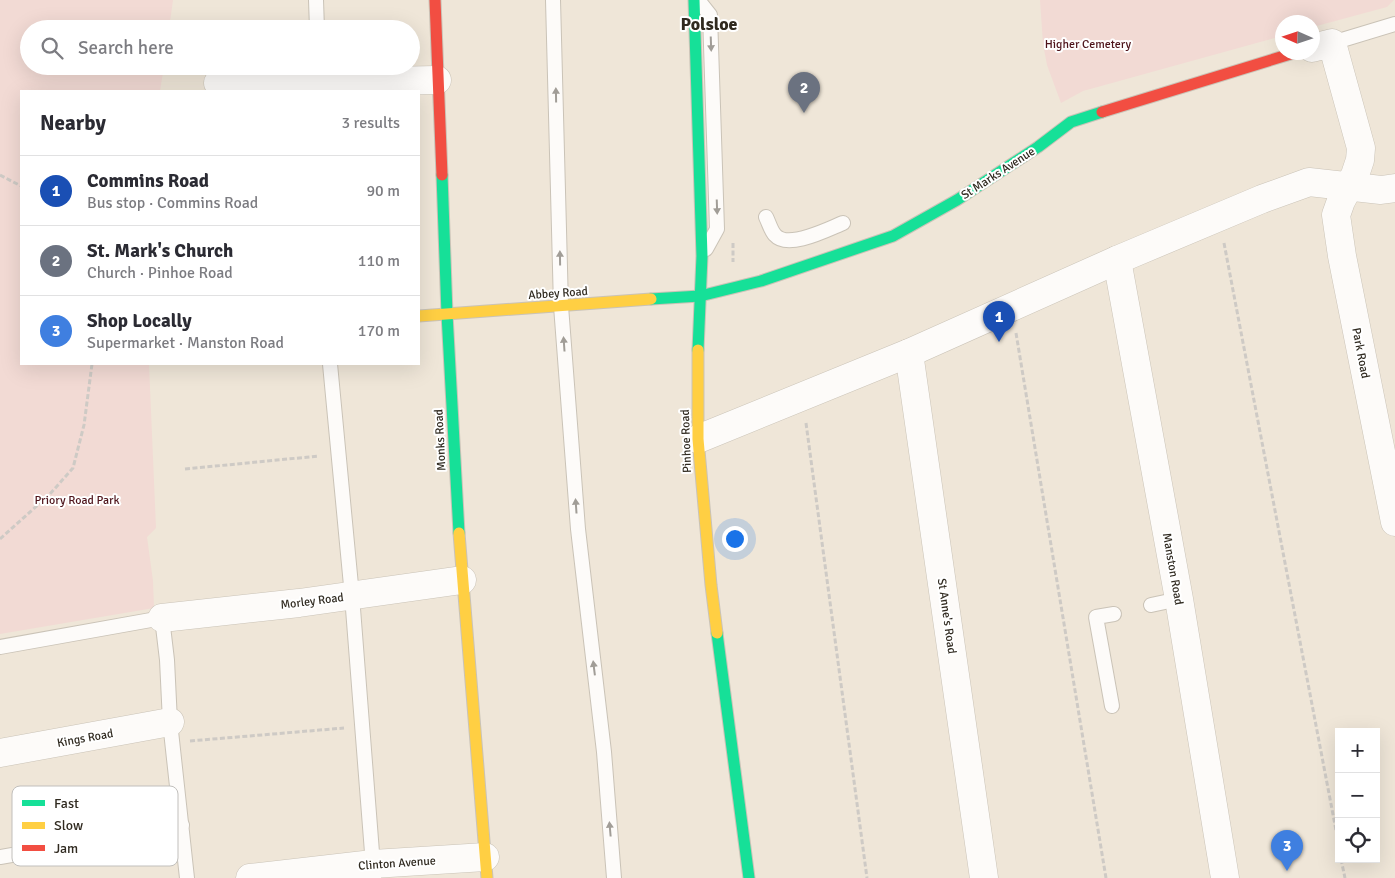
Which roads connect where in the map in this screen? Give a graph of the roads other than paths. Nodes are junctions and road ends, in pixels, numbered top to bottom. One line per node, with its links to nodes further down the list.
1 (316, 0): 6 (lane)
2 (435, 0): 11 (street, Monks Road)
3 (554, 0): 23 (lane, one-way to 3)
4 (694, 0): 19 (street, Pinhoe Road)
5 (698, 0): 19 (lane, one-way to 19)
6 (317, 20)
7 (1395, 24): 8 (lane)
8 (1322, 45): 14 (street)
9 (1275, 59): 21 (street, St Marks Avenue)
10 (319, 80): 11 (street); 13 (street)
11 (437, 80): 24 (street, Monks Road)
12 (218, 83): 13 (street)
13 (279, 87)
14 (1348, 186): 15 (street); 20 (street); 29 (street, Park Road)
15 (1395, 188)
16 (766, 217): 18 (lane)
17 (843, 223): 18 (lane)
18 (808, 237): 21 (lane)
19 (702, 256): 22 (street, Pinhoe Road)
20 (1117, 260): 26 (street); 32 (street, Manston Road)
21 (814, 262): 22 (street, St Marks Avenue)
22 (700, 296): 23 (street, Abbey Road); 28 (street, Pinhoe Road)
23 (561, 306): 24 (street, Abbey Road); 48 (lane, one-way to 23)
24 (447, 314): 25 (street, Abbey Road); 30 (street, Monks Road)
25 (420, 316)
26 (909, 354): 28 (street); 50 (street, St Anne's Road)
27 (330, 365): 31 (lane)
28 (698, 439): 49 (street, Pinhoe Road)
29 (1395, 522)
30 (462, 580): 31 (street, Morley Road); 44 (street, Monks Road)
31 (352, 596): 35 (street, Morley Road); 45 (lane)
32 (1179, 599): 33 (lane); 51 (street, Manston Road)
33 (1151, 605)
34 (1114, 614): 37 (lane)
35 (162, 618): 36 (lane); 38 (lane)
36 (0, 647)
37 (1112, 706)
38 (171, 732): 39 (street, Kings Road); 40 (lane)
39 (0, 753)
40 (177, 786)
41 (178, 791): 42 (lane)
42 (182, 825): 43 (lane); 46 (lane)
43 (178, 826)
44 (486, 868): 45 (street, Clinton Avenue)
45 (374, 871): 47 (street, Clinton Avenue)
46 (187, 878)
47 (250, 878)
48 (614, 878)
49 (749, 878)
50 (984, 878)
51 (1225, 878)

